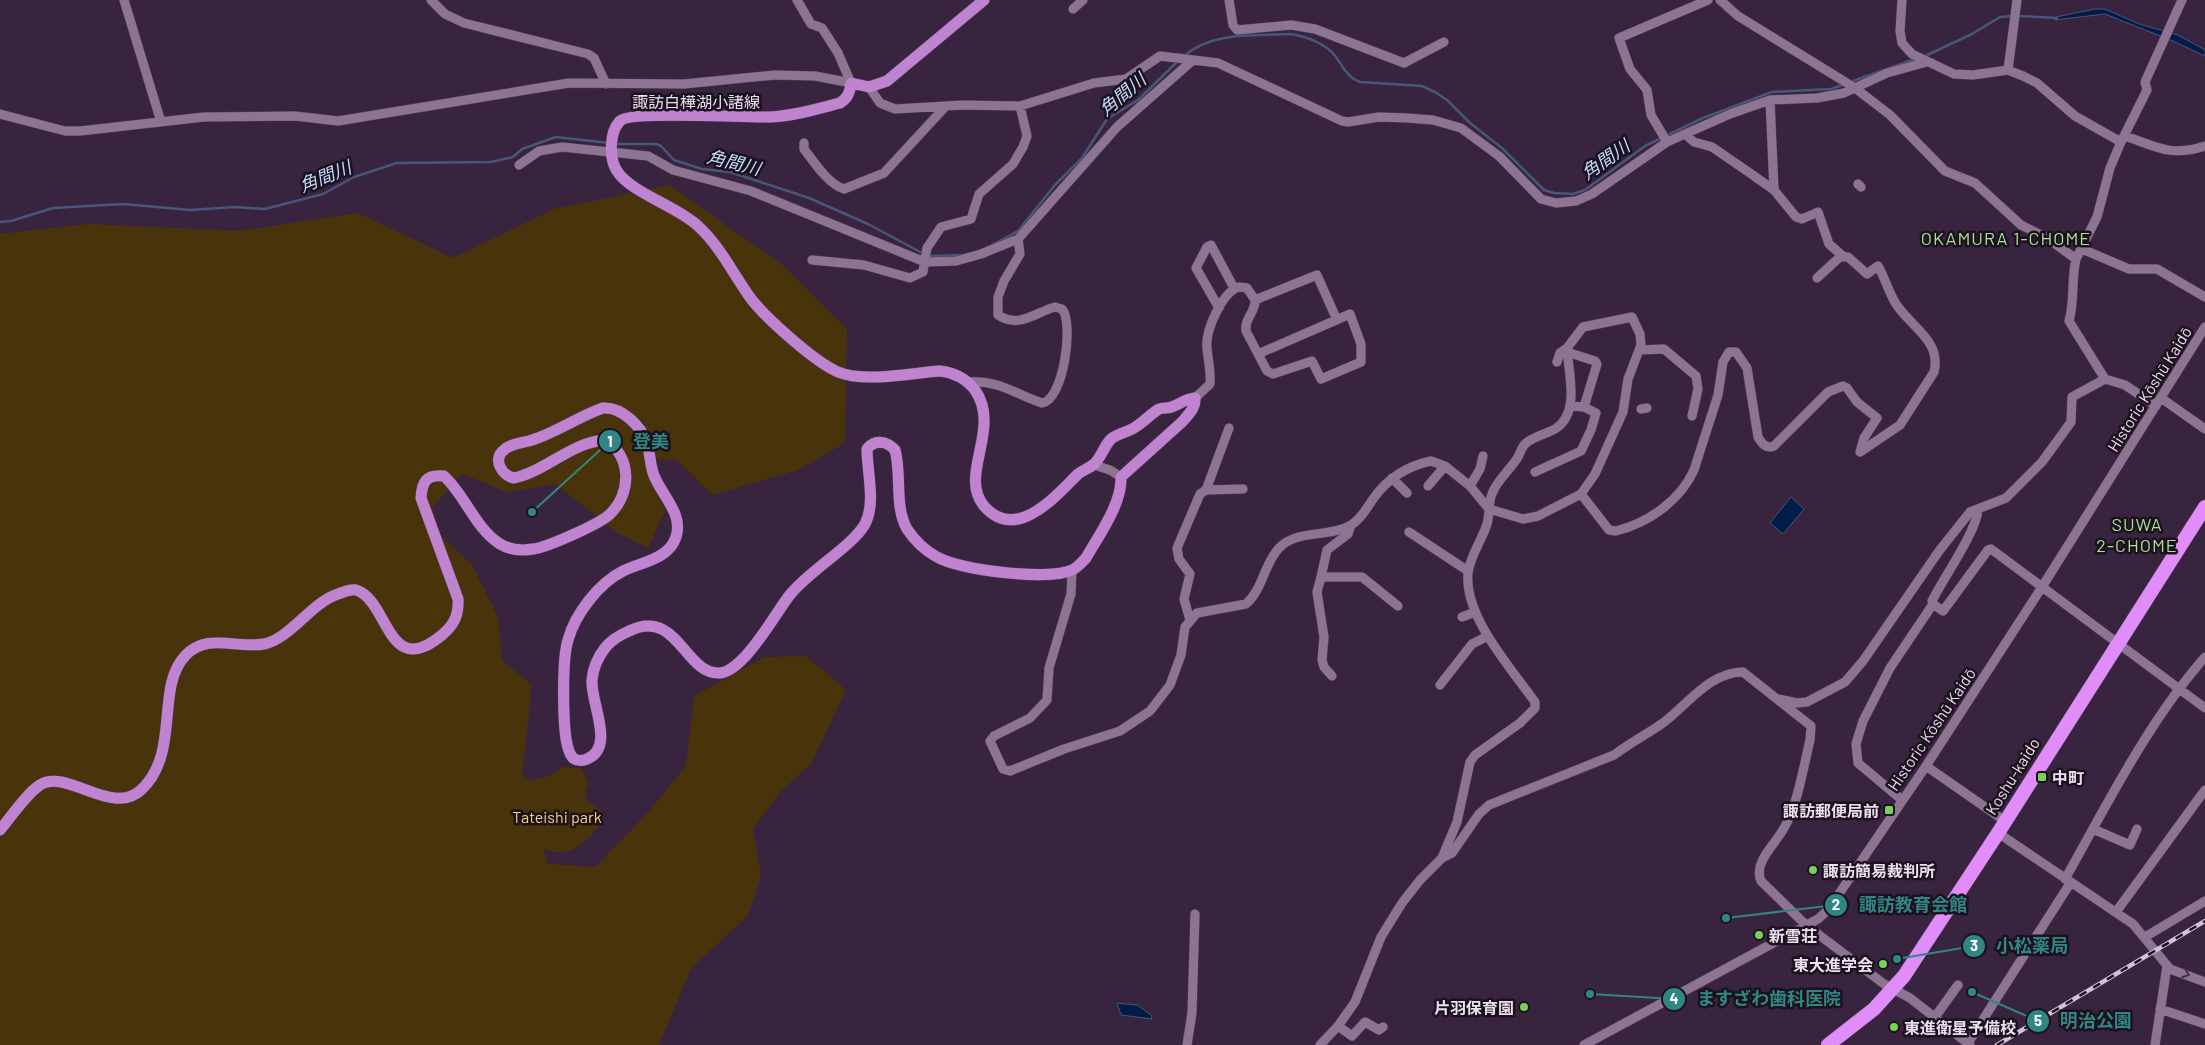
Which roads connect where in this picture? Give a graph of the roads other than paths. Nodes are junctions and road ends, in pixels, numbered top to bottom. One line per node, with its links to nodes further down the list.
1 (124, 0): 25 (street)
2 (431, 0): 18 (street)
3 (797, 0): 17 (street)
4 (984, 0): 19 (main road)
5 (1083, 0): 12 (street)
6 (1229, 0): 13 (street)
7 (1708, 0): 27 (street)
8 (1720, 0): 20 (street)
9 (1902, 0): 15 (street)
10 (2017, 0): 16 (street)
11 (2182, 0): 28 (street)
12 (1073, 9)
13 (1444, 42)
14 (1191, 59): 22 (street); 27 (street); 34 (street)
15 (1927, 61): 16 (street); 20 (street)
16 (2008, 70): 28 (street)
17 (851, 82): 18 (street); 19 (main road); 31 (main road, 諏訪白樺湖小諸線)
18 (606, 84): 25 (street)
19 (869, 87): 23 (street)
20 (1853, 87): 21 (street); 37 (street)
21 (1770, 100): 26 (street); 33 (street)
22 (1020, 106): 23 (street); 39 (street)
23 (945, 107): 29 (street)
24 (0, 114): 25 (street)
25 (161, 122)
26 (1684, 134): 27 (street); 33 (street)
27 (1664, 137)
28 (2123, 139): 30 (street); 35 (street)
29 (804, 143)
30 (2205, 146)
31 (612, 152): 32 (street); 39 (street); 52 (main road, 諏訪白樺湖小諸線)
32 (518, 165)
33 (1774, 190): 36 (street)
34 (1018, 239): 39 (street); 52 (street)
35 (2082, 249): 37 (street); 42 (street)
36 (1842, 255): 40 (street); 72 (street)
37 (2076, 259): 51 (street)
38 (812, 260): 39 (street)
39 (925, 261)
40 (1818, 278)
41 (1234, 288): 43 (street); 44 (street); 44 (street)
42 (2205, 297)
43 (1255, 300): 45 (street); 49 (street)
44 (1219, 308): 53 (street)
45 (1337, 320): 49 (street); 49 (street)
46 (2205, 327): 54 (street, Historic Kōshū Kaidō)
47 (1567, 350): 48 (street); 50 (street); 55 (street); 57 (street)
48 (1639, 350): 58 (street); 72 (street)
49 (1258, 354)
50 (1557, 362)
51 (2105, 379): 56 (street); 75 (street)
52 (969, 382): 62 (main road)
53 (1195, 398): 62 (main road); 65 (main road)
54 (2162, 398): 56 (street, Historic Kōshū Kaidō); 60 (street)
55 (1571, 406): 57 (street); 74 (street)
56 (2156, 406): 83 (street, Historic Kōshū Kaidō)
57 (1584, 407): 64 (street)
58 (1692, 416)
59 (1229, 428): 70 (street)
60 (2205, 429)
61 (1483, 456): 68 (street)
62 (1094, 465): 65 (street)
63 (1444, 466): 66 (street); 67 (street); 68 (street)
64 (1535, 472)
65 (1121, 477): 80 (main road)
66 (1392, 478): 71 (street); 77 (street)
67 (1428, 486)
68 (1470, 486): 74 (street)
69 (1243, 489): 70 (street)
70 (1206, 490): 88 (street)
71 (1407, 493)
72 (1581, 494): 76 (street)
73 (2205, 507): 90 (highway, Koshu-kaido)
74 (1489, 509): 76 (street); 81 (street)
75 (1978, 510): 84 (street); 95 (street)
76 (1523, 519): 78 (street)
77 (1351, 525): 82 (street); 88 (street)
78 (1534, 526)
79 (1409, 532): 81 (street)
80 (1072, 570): 88 (street); 102 (main road)
81 (1468, 571): 86 (street)
82 (1321, 578): 85 (street); 92 (street)
83 (2042, 587): 84 (street); 90 (street); 97 (street, Historic Kōshū Kaidō)
84 (1933, 604): 99 (street)
85 (1398, 606)
86 (1475, 612): 87 (street); 89 (street)
87 (1462, 618)
88 (1190, 620)
89 (1488, 636): 93 (street); 105 (street)
90 (2117, 643): 94 (street); 100 (highway, Koshu-kaido)
91 (2205, 656): 94 (street)
92 (1332, 676)
93 (1440, 685)
94 (2179, 690): 96 (street); 103 (street)
95 (1778, 699): 105 (street); 112 (street)
96 (2205, 708)
97 (1926, 766): 99 (street, Historic Kōshū Kaidō); 100 (street)
98 (2205, 790): 110 (street)
99 (1902, 800): 112 (street, Historic Kōshū Kaidō)
100 (2005, 821): 104 (highway, Koshu-kaido)
101 (2137, 829): 103 (street)
102 (0, 830)
103 (2093, 830): 106 (street)
104 (1998, 833): 106 (street); 117 (highway, Koshu-kaido)
105 (1442, 858): 121 (street)
106 (2068, 880): 107 (street); 124 (street)
107 (2089, 894): 109 (street); 110 (street)
108 (2205, 901): 113 (street)
109 (2083, 902)
110 (2116, 912): 113 (street)
111 (1195, 914): 125 (street)
112 (1806, 925): 117 (street); 123 (street, Historic Kōshū Kaidō)
113 (2145, 938): 114 (street)
114 (2167, 966): 115 (street, one-way to 115); 118 (street)
115 (2205, 982)
116 (1958, 985): 119 (street)
117 (1894, 988): 119 (street); 127 (highway, Koshu-kaido)
118 (2160, 1009): 120 (street); 128 (street)
119 (1935, 1017): 124 (street)
120 (2205, 1024)
121 (1338, 1026): 122 (street); 126 (street)
122 (1383, 1028)
123 (1588, 1044)
124 (1969, 1044)
125 (1187, 1045)
126 (1320, 1045)
127 (1828, 1045)
128 (2155, 1045)

